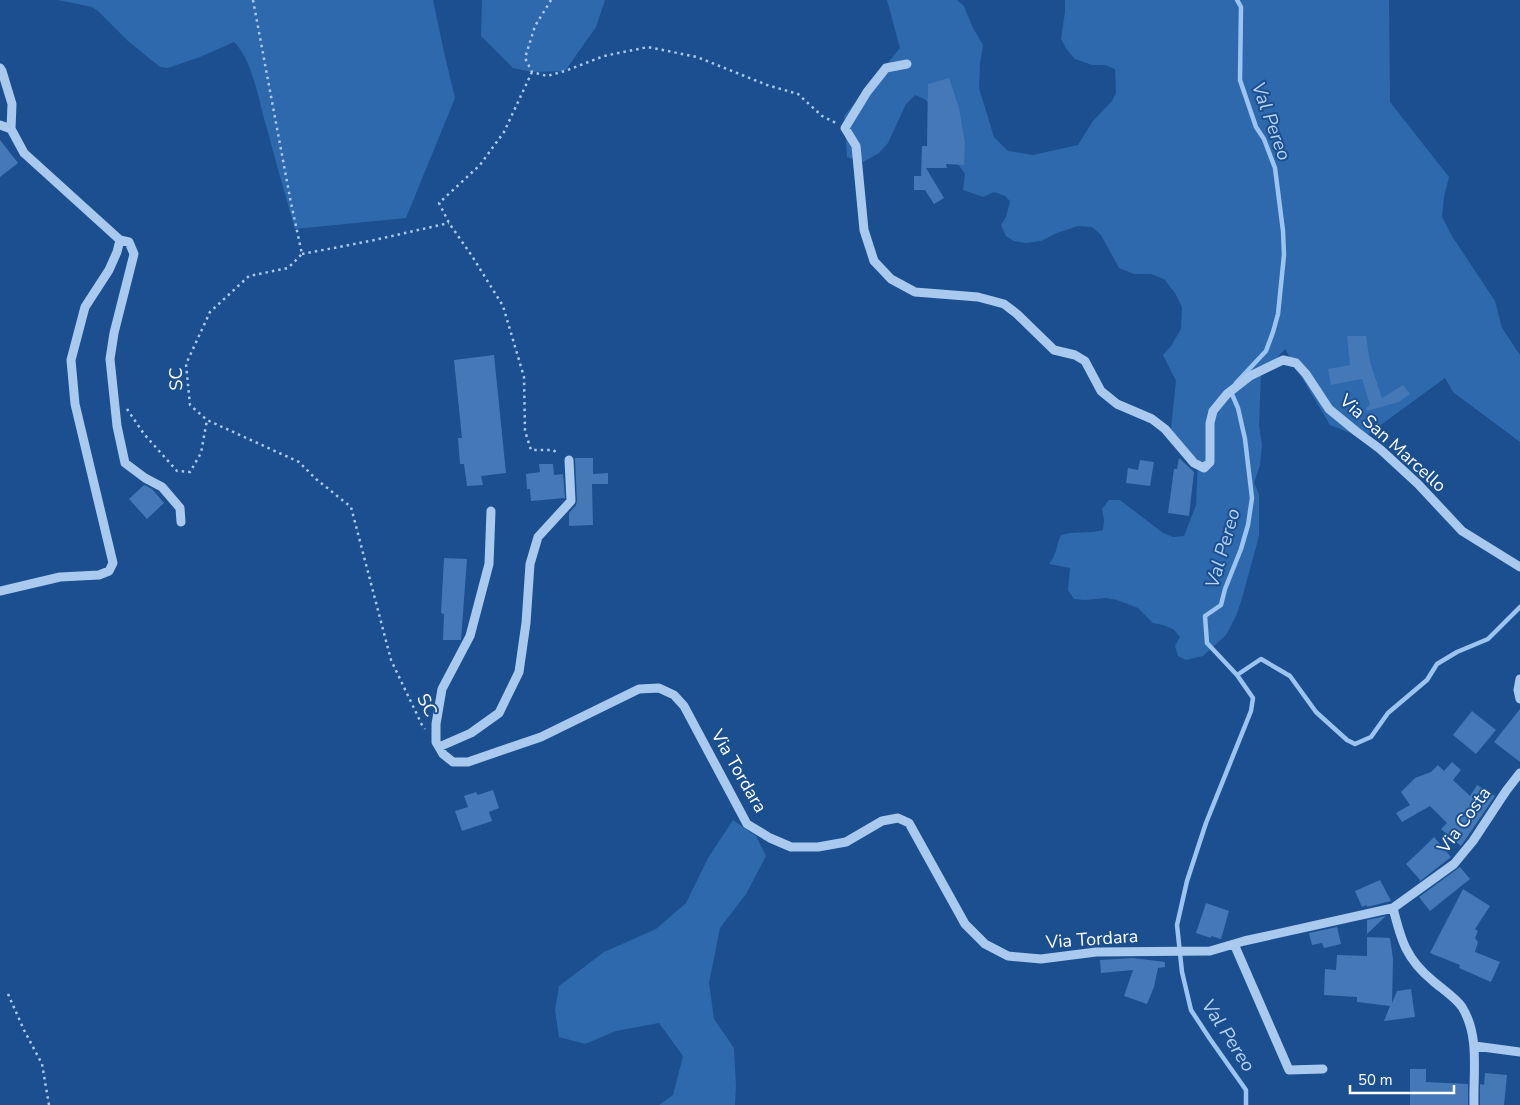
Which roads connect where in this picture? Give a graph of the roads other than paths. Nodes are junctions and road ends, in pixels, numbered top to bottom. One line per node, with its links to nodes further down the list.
1 (907, 64): 9 (street, Via San Marcello)
2 (0, 68): 4 (street)
3 (0, 125): 4 (street)
4 (11, 129): 5 (street)
5 (120, 240): 8 (street); 10 (street)
6 (569, 460): 13 (street)
7 (491, 511): 13 (street)
8 (181, 522)
9 (1520, 567)
10 (0, 592)
11 (1520, 679): 12 (street)
12 (1520, 699)
13 (438, 745): 16 (street, Via Tordara)
14 (1520, 772): 15 (street, Via Costa)
15 (1393, 908): 16 (street, Via Tordara); 17 (street)
16 (1234, 944): 19 (street)
17 (1475, 1046): 18 (street); 20 (street)
18 (1520, 1052)
19 (1323, 1069)
20 (1474, 1105)

